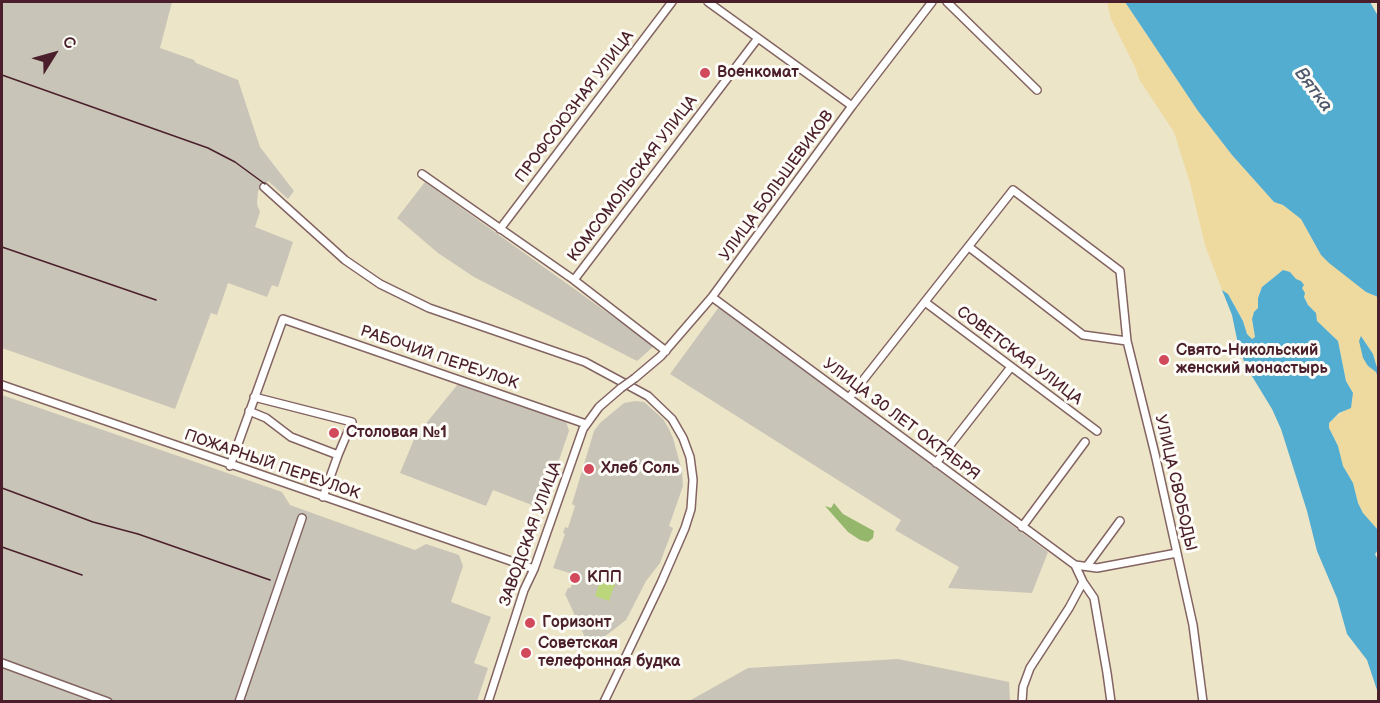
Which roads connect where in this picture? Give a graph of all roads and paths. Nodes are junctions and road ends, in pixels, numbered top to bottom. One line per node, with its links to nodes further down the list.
1 (672, 2): 10 (street, ПРОФСОЮЗНАЯ УЛИЦА)
2 (708, 2): 5 (street)
3 (932, 2): 7 (street, УЛИЦА БОЛЬШЕВИКОВ)
4 (947, 2): 6 (street)
5 (758, 38): 7 (street); 12 (street, КОМСОМОЛЬСКАЯ УЛИЦА)
6 (1037, 90)
7 (852, 106): 13 (street, УЛИЦА БОЛЬШЕВИКОВ)
8 (422, 174): 10 (street)
9 (264, 188): 42 (street)
10 (500, 229): 12 (street)
11 (969, 247): 14 (street); 15 (street); 15 (street, УЛИЦА СВОБОДЫ)
12 (574, 280): 16 (street)
13 (712, 297): 16 (street, УЛИЦА БОЛЬШЕВИКОВ); 21 (street, УЛИЦА 30 ЛЕТ ОКТЯБРЯ)
14 (925, 302): 17 (street, СОВЕТСКАЯ УЛИЦА); 21 (street)
15 (1127, 341): 33 (street, УЛИЦА СВОБОДЫ)
16 (666, 351): 19 (street, УЛИЦА БОЛЬШЕВИКОВ, bridge)
17 (1011, 367): 24 (street, СОВЕТСКАЯ УЛИЦА); 27 (street)
18 (2, 385): 28 (street, ПОЖАРНЫЙ ПЕРЕУЛОК)
19 (621, 388): 23 (street, ЗАВОДСКАЯ УЛИЦА)
20 (254, 397): 22 (street); 23 (street, РАБОЧИЙ ПЕРЕУЛОК); 26 (street)
21 (849, 398): 27 (street, УЛИЦА 30 ЛЕТ ОКТЯБРЯ)
22 (249, 411): 26 (street); 28 (street)
23 (586, 424): 36 (street, ЗАВОДСКАЯ УЛИЦА)
24 (1097, 431)
25 (1085, 442): 32 (street)
26 (338, 455): 29 (street)
27 (936, 463): 32 (street, УЛИЦА 30 ЛЕТ ОКТЯБРЯ)
28 (230, 466): 29 (street, ПОЖАРНЫЙ ПЕРЕУЛОК)
29 (323, 497): 36 (street, ПОЖАРНЫЙ ПЕРЕУЛОК)
30 (302, 518): 40 (street)
31 (1120, 521): 35 (street)
32 (1022, 527): 34 (street, УЛИЦА 30 ЛЕТ ОКТЯБРЯ)
33 (1178, 553): 35 (street); 45 (street, УЛИЦА СВОБОДЫ)
34 (1075, 565): 35 (street); 37 (street)
35 (1087, 566)
36 (534, 569): 41 (street, ЗАВОДСКАЯ УЛИЦА)
37 (1083, 582): 43 (street); 44 (street)
38 (2, 663): 39 (street)
39 (108, 702)
40 (239, 702)
41 (488, 702)
42 (604, 702)
43 (1022, 702)
44 (1110, 702)
45 (1203, 702)

